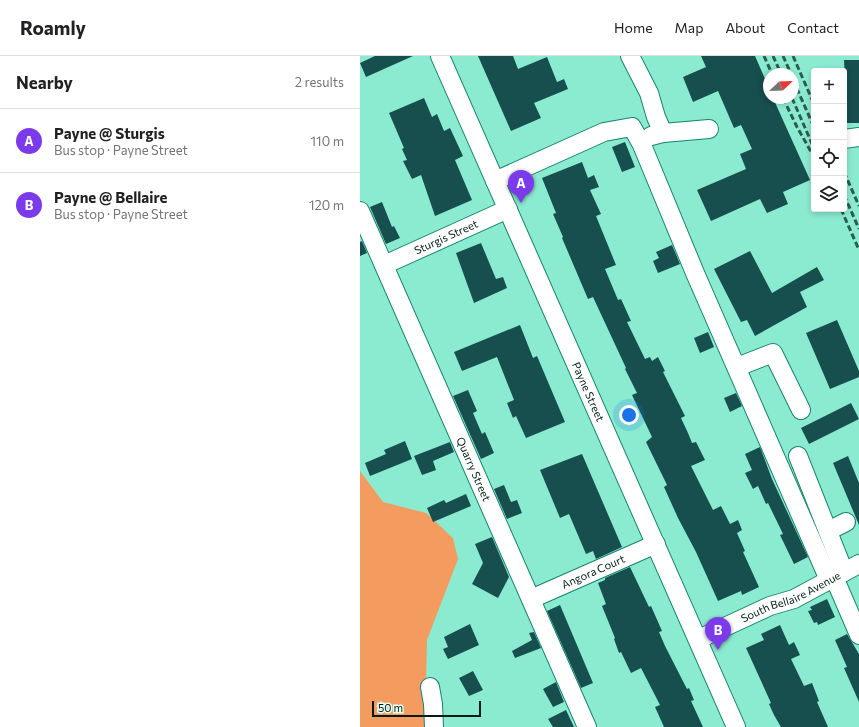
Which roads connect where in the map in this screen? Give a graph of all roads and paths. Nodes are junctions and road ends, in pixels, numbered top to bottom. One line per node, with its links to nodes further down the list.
1 (440, 56): 8 (street, Payne Street)
2 (630, 56): 4 (street)
3 (709, 128): 4 (street)
4 (663, 133): 7 (street)
5 (859, 138): 6 (street)
6 (847, 139)
7 (642, 145): 8 (street); 12 (street)
8 (495, 180): 9 (street, Payne Street)
9 (508, 209): 11 (street, Sturgis Street); 17 (street, Payne Street)
10 (360, 211): 11 (street, Quarry Street)
11 (384, 265): 19 (street, Quarry Street)
12 (737, 367): 13 (street); 18 (street)
13 (801, 410)
14 (798, 456): 16 (street)
15 (846, 522): 16 (street)
16 (828, 532): 18 (street)
17 (656, 544): 19 (street, Angora Court); 21 (street, Payne Street)
18 (842, 573): 20 (street); 21 (street, South Bellaire Avenue)
19 (531, 599): 24 (street, Quarry Street)
20 (859, 636)
21 (699, 639): 25 (street, Payne Street)
22 (430, 687): 23 (street)
23 (434, 727)
24 (587, 727)
25 (736, 727)

